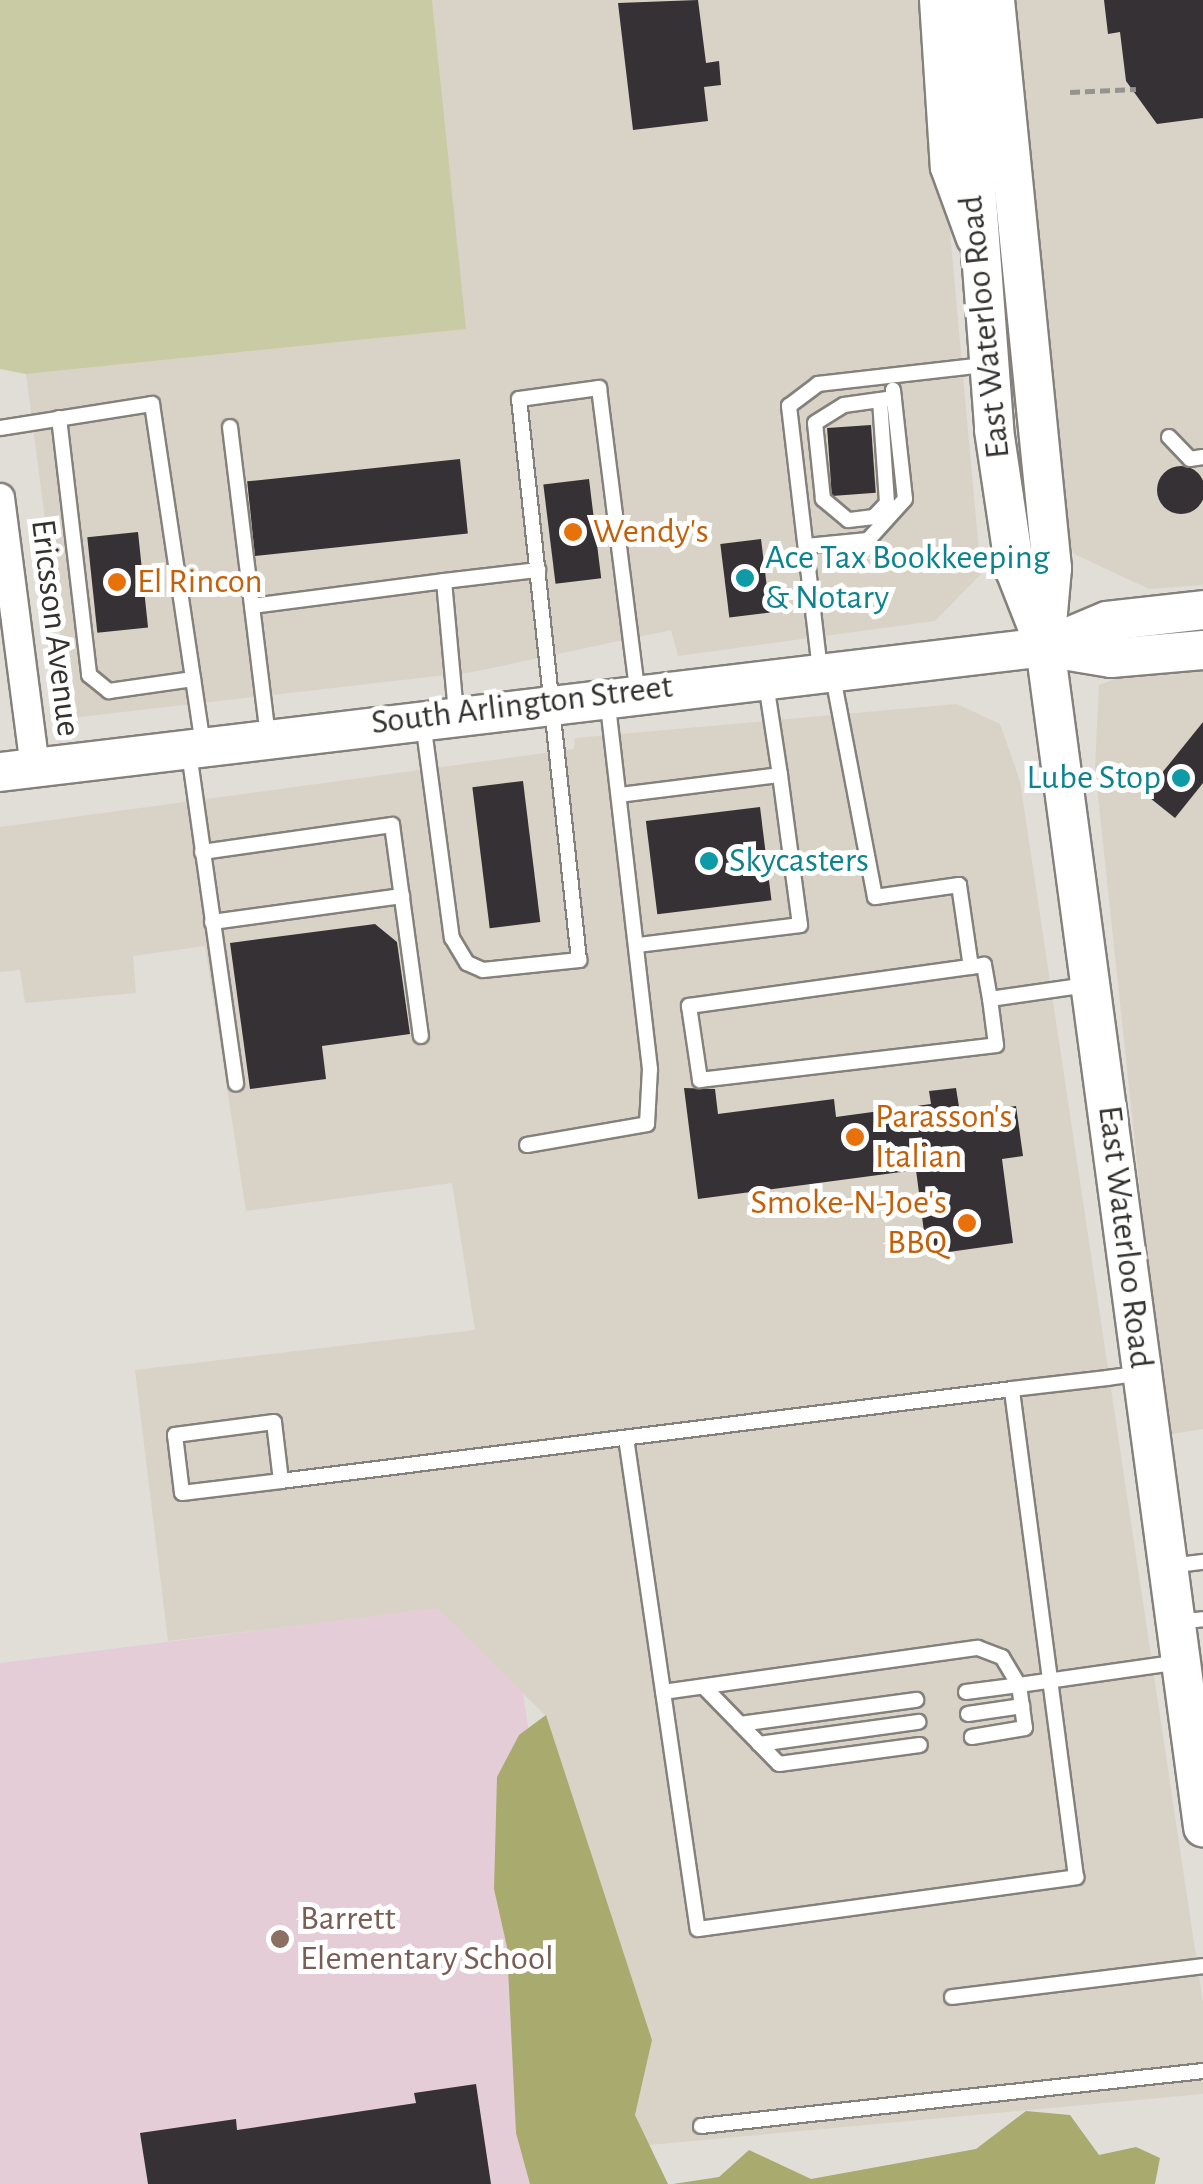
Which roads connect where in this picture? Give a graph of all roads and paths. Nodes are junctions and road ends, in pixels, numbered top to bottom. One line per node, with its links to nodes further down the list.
1 (934, 0): 6 (street)
2 (962, 0): 6 (main road, East Waterloo Road)
3 (994, 0): 21 (main road, East Waterloo Road)
4 (1136, 89): 5 (path)
5 (1070, 92)
6 (975, 249): 7 (main road, East Waterloo Road)
7 (986, 366): 8 (lane); 21 (main road, East Waterloo Road)
8 (892, 376): 9 (lane); 16 (lane)
9 (887, 399): 9 (lane); 16 (lane)
10 (59, 418): 11 (lane); 25 (lane); 25 (lane)
11 (0, 428)
12 (230, 428): 19 (lane)
13 (1169, 436): 14 (lane)
14 (1203, 458)
15 (0, 498): 31 (street, Ericsson Avenue)
16 (806, 546): 23 (lane)
17 (538, 570): 18 (lane); 26 (lane); 27 (lane)
18 (444, 581): 19 (lane); 28 (lane)
19 (252, 606): 29 (lane)
20 (1203, 610): 21 (main road, South Arlington Street)
21 (1045, 646): 22 (main road, South Arlington Street); 23 (main road, South Arlington Street); 39 (main road, East Waterloo Road)
22 (1203, 650)
23 (826, 670): 24 (main road, South Arlington Street); 38 (lane)
24 (766, 677): 26 (main road, South Arlington Street); 32 (lane)
25 (193, 679): 30 (lane)
26 (622, 692): 27 (main road, South Arlington Street); 33 (lane)
27 (552, 701): 28 (main road, South Arlington Street); 28 (lane)
28 (440, 716): 29 (main road, South Arlington Street)
29 (268, 738): 30 (main road, South Arlington Street)
30 (196, 747): 31 (main road, South Arlington Street); 34 (lane)
31 (18, 770)
32 (780, 775): 33 (lane); 37 (lane)
33 (619, 796): 37 (lane)
34 (202, 852): 35 (lane); 36 (lane)
35 (402, 896): 36 (lane); 41 (lane)
36 (212, 922): 42 (lane)
37 (638, 946): 43 (lane)
38 (971, 967): 40 (lane); 40 (lane)
39 (1092, 984): 40 (lane); 44 (main road, East Waterloo Road)
40 (990, 999)
41 (420, 1036)
42 (236, 1084)
43 (527, 1145)
44 (1143, 1372): 45 (lane); 48 (main road, East Waterloo Road)
45 (1012, 1389): 46 (lane); 51 (lane)
46 (626, 1438): 47 (lane); 54 (lane)
47 (281, 1481): 47 (lane)
48 (1186, 1564): 49 (main road, East Waterloo Road)
49 (1189, 1620): 50 (main road, East Waterloo Road)
50 (1181, 1662): 51 (lane); 64 (main road, East Waterloo Road)
51 (1050, 1680): 52 (lane); 54 (lane)
52 (1019, 1685): 53 (lane); 55 (lane); 57 (lane)
53 (704, 1686): 54 (lane); 60 (lane)
54 (663, 1692)
55 (966, 1692)
56 (916, 1700): 60 (lane)
57 (1022, 1706): 58 (lane); 61 (lane)
58 (968, 1714)
59 (918, 1722): 62 (lane)
60 (740, 1724): 62 (lane)
61 (972, 1736)
62 (760, 1744): 63 (lane)
63 (920, 1745)
64 (1200, 1774): 65 (main road, East Waterloo Road)
65 (1203, 1827)
66 (1203, 1966): 67 (lane)
67 (952, 1997)
68 (1203, 2070): 69 (lane)
69 (701, 2126)

